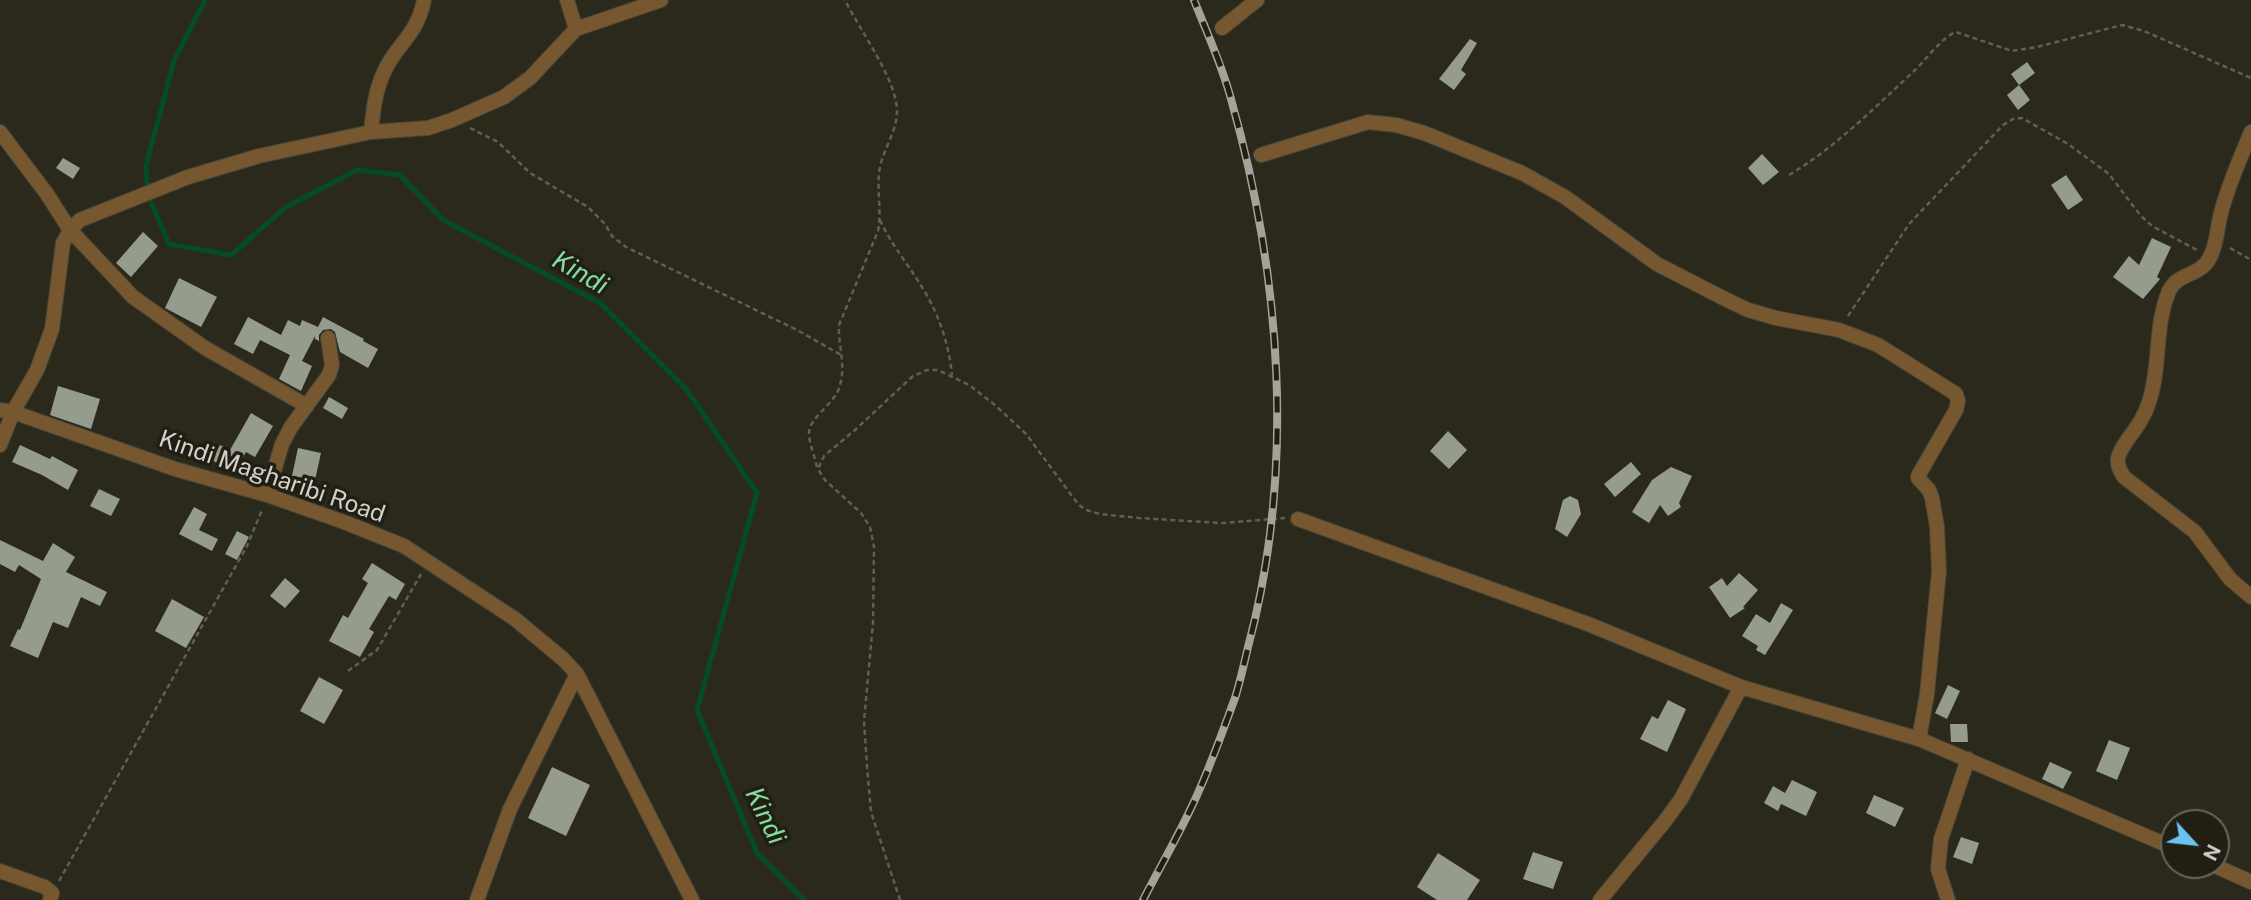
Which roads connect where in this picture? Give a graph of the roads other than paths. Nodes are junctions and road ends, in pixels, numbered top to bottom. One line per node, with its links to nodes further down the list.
1 (424, 0): 8 (street)
2 (568, 0): 6 (street)
3 (661, 0): 6 (street)
4 (1257, 0): 5 (street)
5 (1222, 28)
6 (576, 29): 8 (street)
7 (0, 132): 11 (street)
8 (371, 132): 11 (street)
9 (2251, 132): 18 (street)
10 (1261, 155): 21 (street)
11 (70, 230): 13 (street); 14 (street)
12 (328, 338): 13 (street)
13 (307, 406): 16 (street)
14 (7, 411): 15 (street); 16 (street, Kindi Magharibi Road)
15 (0, 445)
16 (267, 495): 19 (street, Kindi Magharibi Road)
17 (1298, 519): 20 (street)
18 (2251, 597)
19 (577, 674): 28 (street); 29 (street, Kindi Magharibi Road)
20 (1741, 687): 21 (street); 30 (street)
21 (1919, 739): 22 (street)
22 (1968, 759): 23 (street); 31 (street)
23 (2160, 842)
24 (0, 871): 27 (street)
25 (2230, 873): 26 (street)
26 (2251, 882)
27 (51, 897)
28 (477, 900)
29 (692, 900)
30 (1600, 900)
31 (1948, 900)

